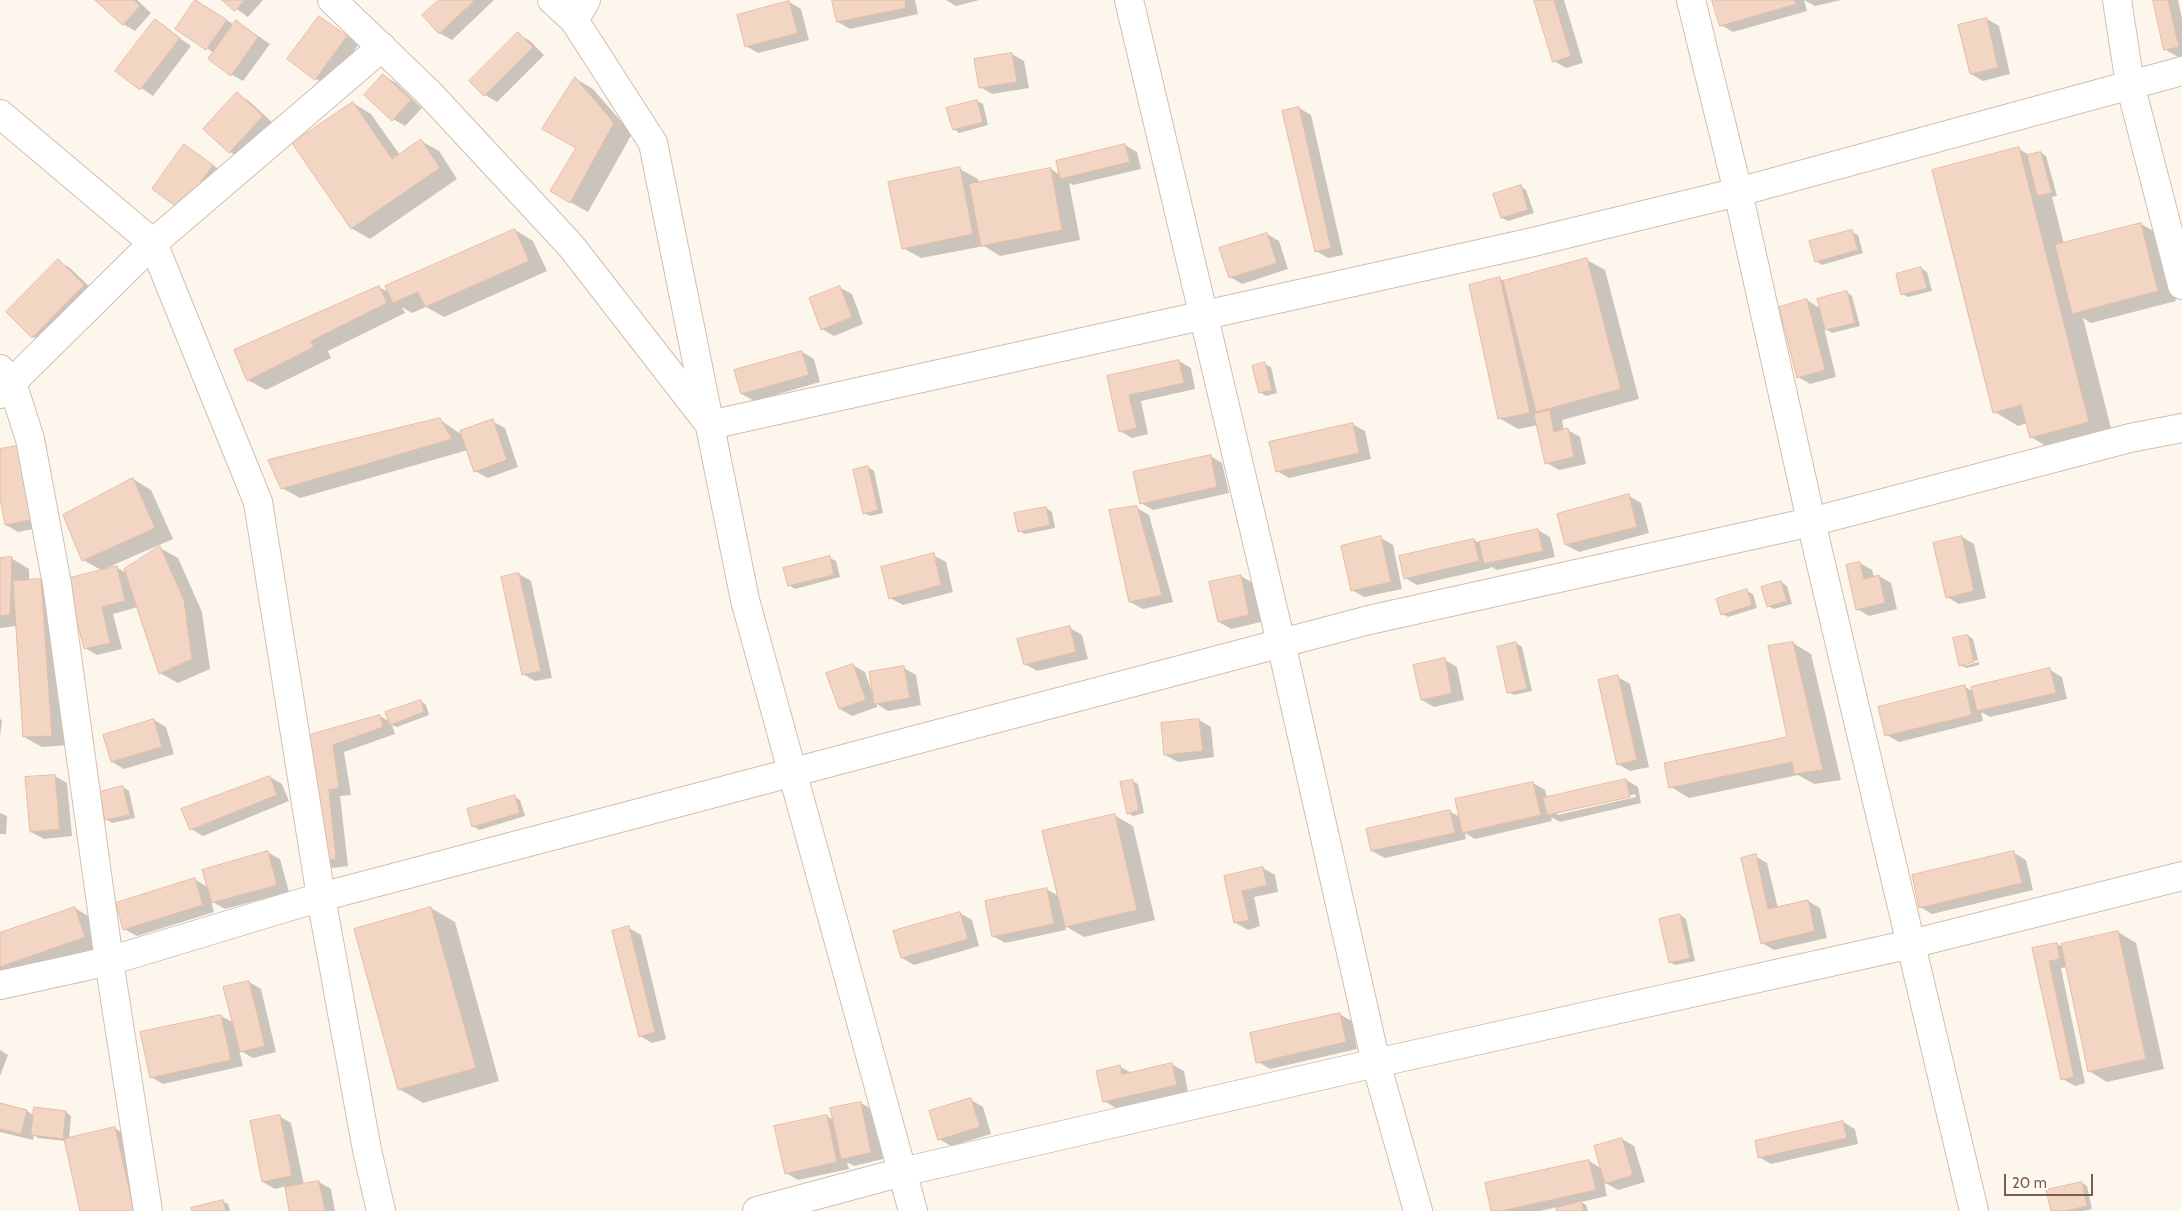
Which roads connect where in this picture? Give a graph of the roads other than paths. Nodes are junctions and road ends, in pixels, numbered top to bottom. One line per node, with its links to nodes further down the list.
1 (332, 0): 7 (street)
2 (552, 0): 6 (street)
3 (1129, 0): 14 (street)
4 (1691, 0): 11 (street)
5 (2117, 0): 9 (street)
6 (580, 10): 16 (street)
7 (382, 47): 12 (street); 16 (street)
8 (2182, 72): 9 (street)
9 (2130, 84): 11 (street); 13 (street)
10 (0, 114): 12 (street)
11 (1738, 192): 14 (street); 18 (street)
12 (153, 243): 15 (street); 22 (street)
13 (2182, 285)
14 (1204, 317): 16 (street); 19 (street)
15 (4, 382): 24 (street)
16 (710, 425): 20 (street)
17 (2182, 428): 18 (street)
18 (1811, 522): 19 (street); 23 (street)
19 (1281, 643): 20 (street); 26 (street)
20 (792, 772): 22 (street); 27 (street)
21 (2182, 876): 23 (street)
22 (322, 897): 24 (street); 29 (street)
23 (1911, 944): 26 (street); 33 (street)
24 (109, 961): 25 (street); 28 (street)
25 (0, 985)
26 (1376, 1063): 27 (street); 32 (street)
27 (902, 1172): 30 (street); 31 (street)
28 (148, 1211)
29 (381, 1211)
30 (757, 1211)
31 (913, 1211)
32 (1418, 1211)
33 (1974, 1211)

